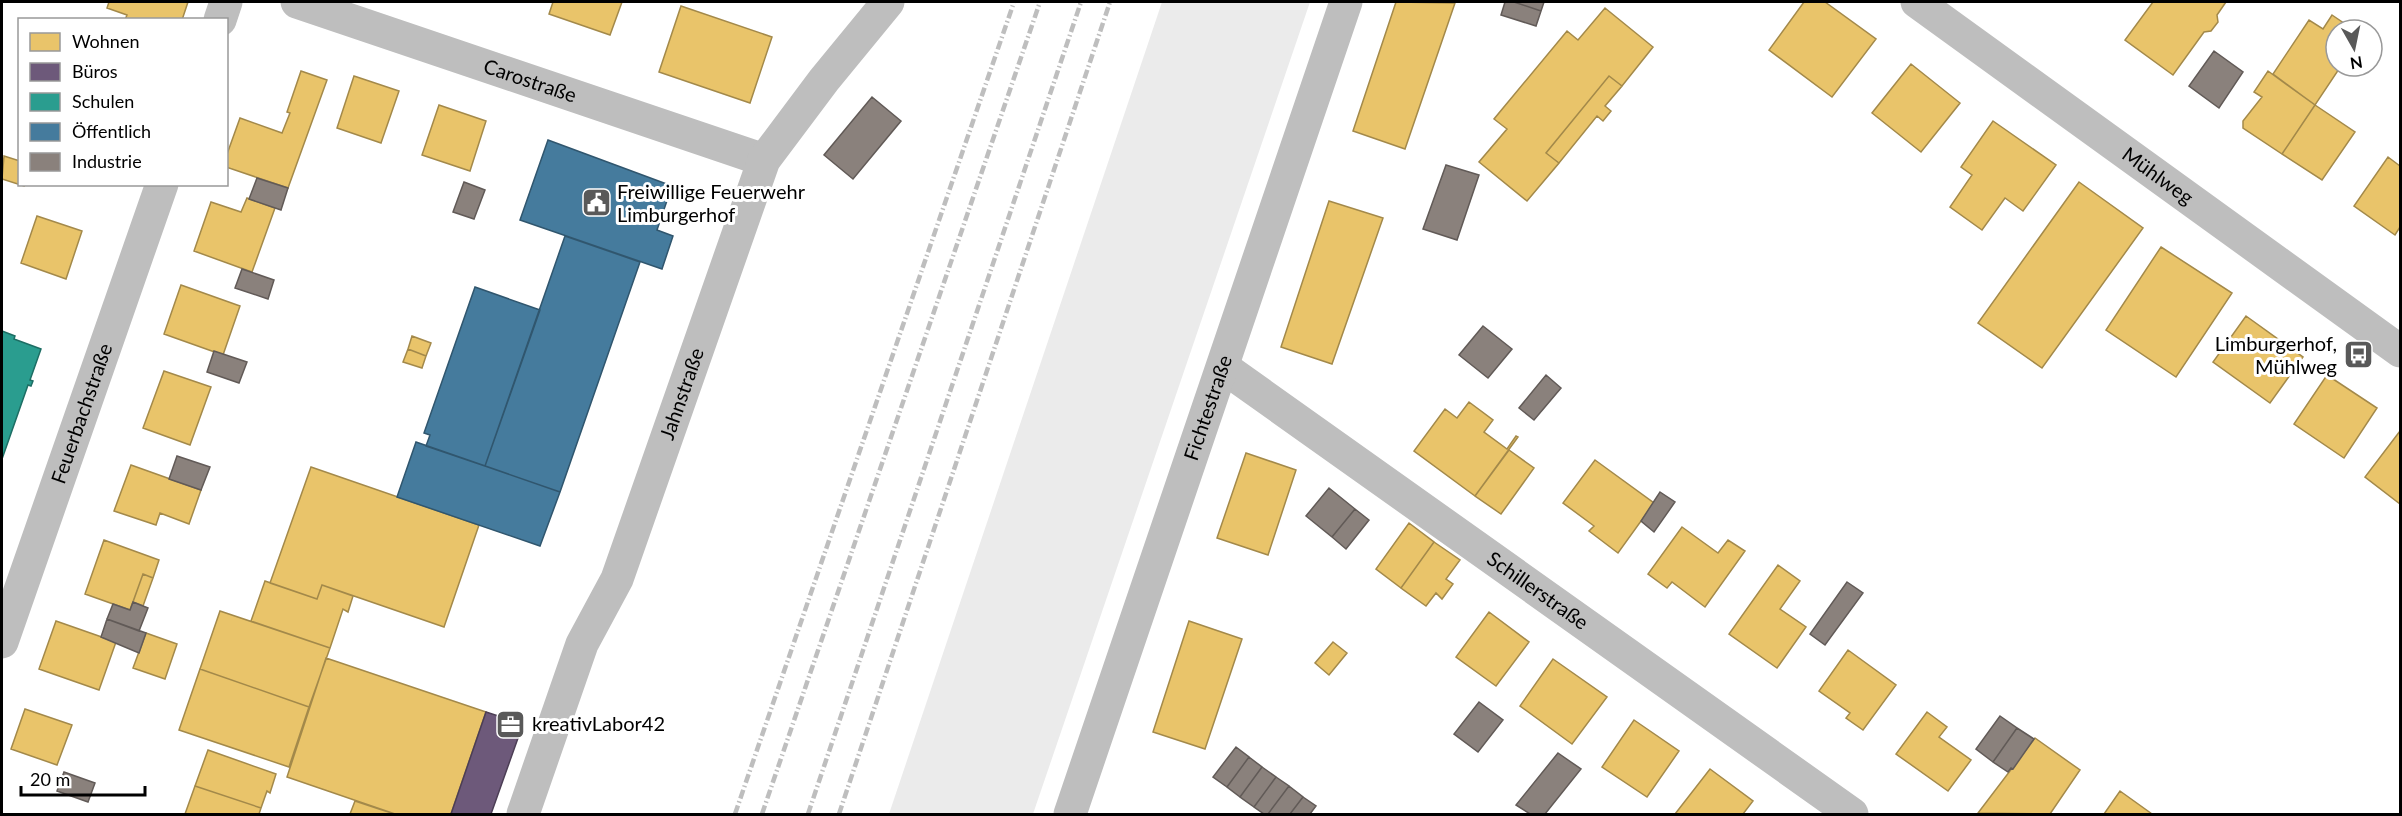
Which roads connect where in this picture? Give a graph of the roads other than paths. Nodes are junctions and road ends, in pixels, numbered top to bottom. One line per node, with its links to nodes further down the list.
1 (226, 2): 6 (street)
2 (297, 2): 7 (street, Carostraße)
3 (888, 2): 7 (street, Jahnstraße)
4 (1346, 2): 10 (street, Fichtestraße)
5 (1917, 2): 9 (street, Mühlweg)
6 (221, 18)
7 (764, 160): 12 (street, Jahnstraße)
8 (161, 186): 11 (street, Feuerbachstraße)
9 (2400, 351)
10 (1223, 367): 13 (street, Fichtestraße); 14 (street, Schillerstraße)
11 (2, 642)
12 (523, 814)
13 (1070, 814)
14 (1852, 814)

